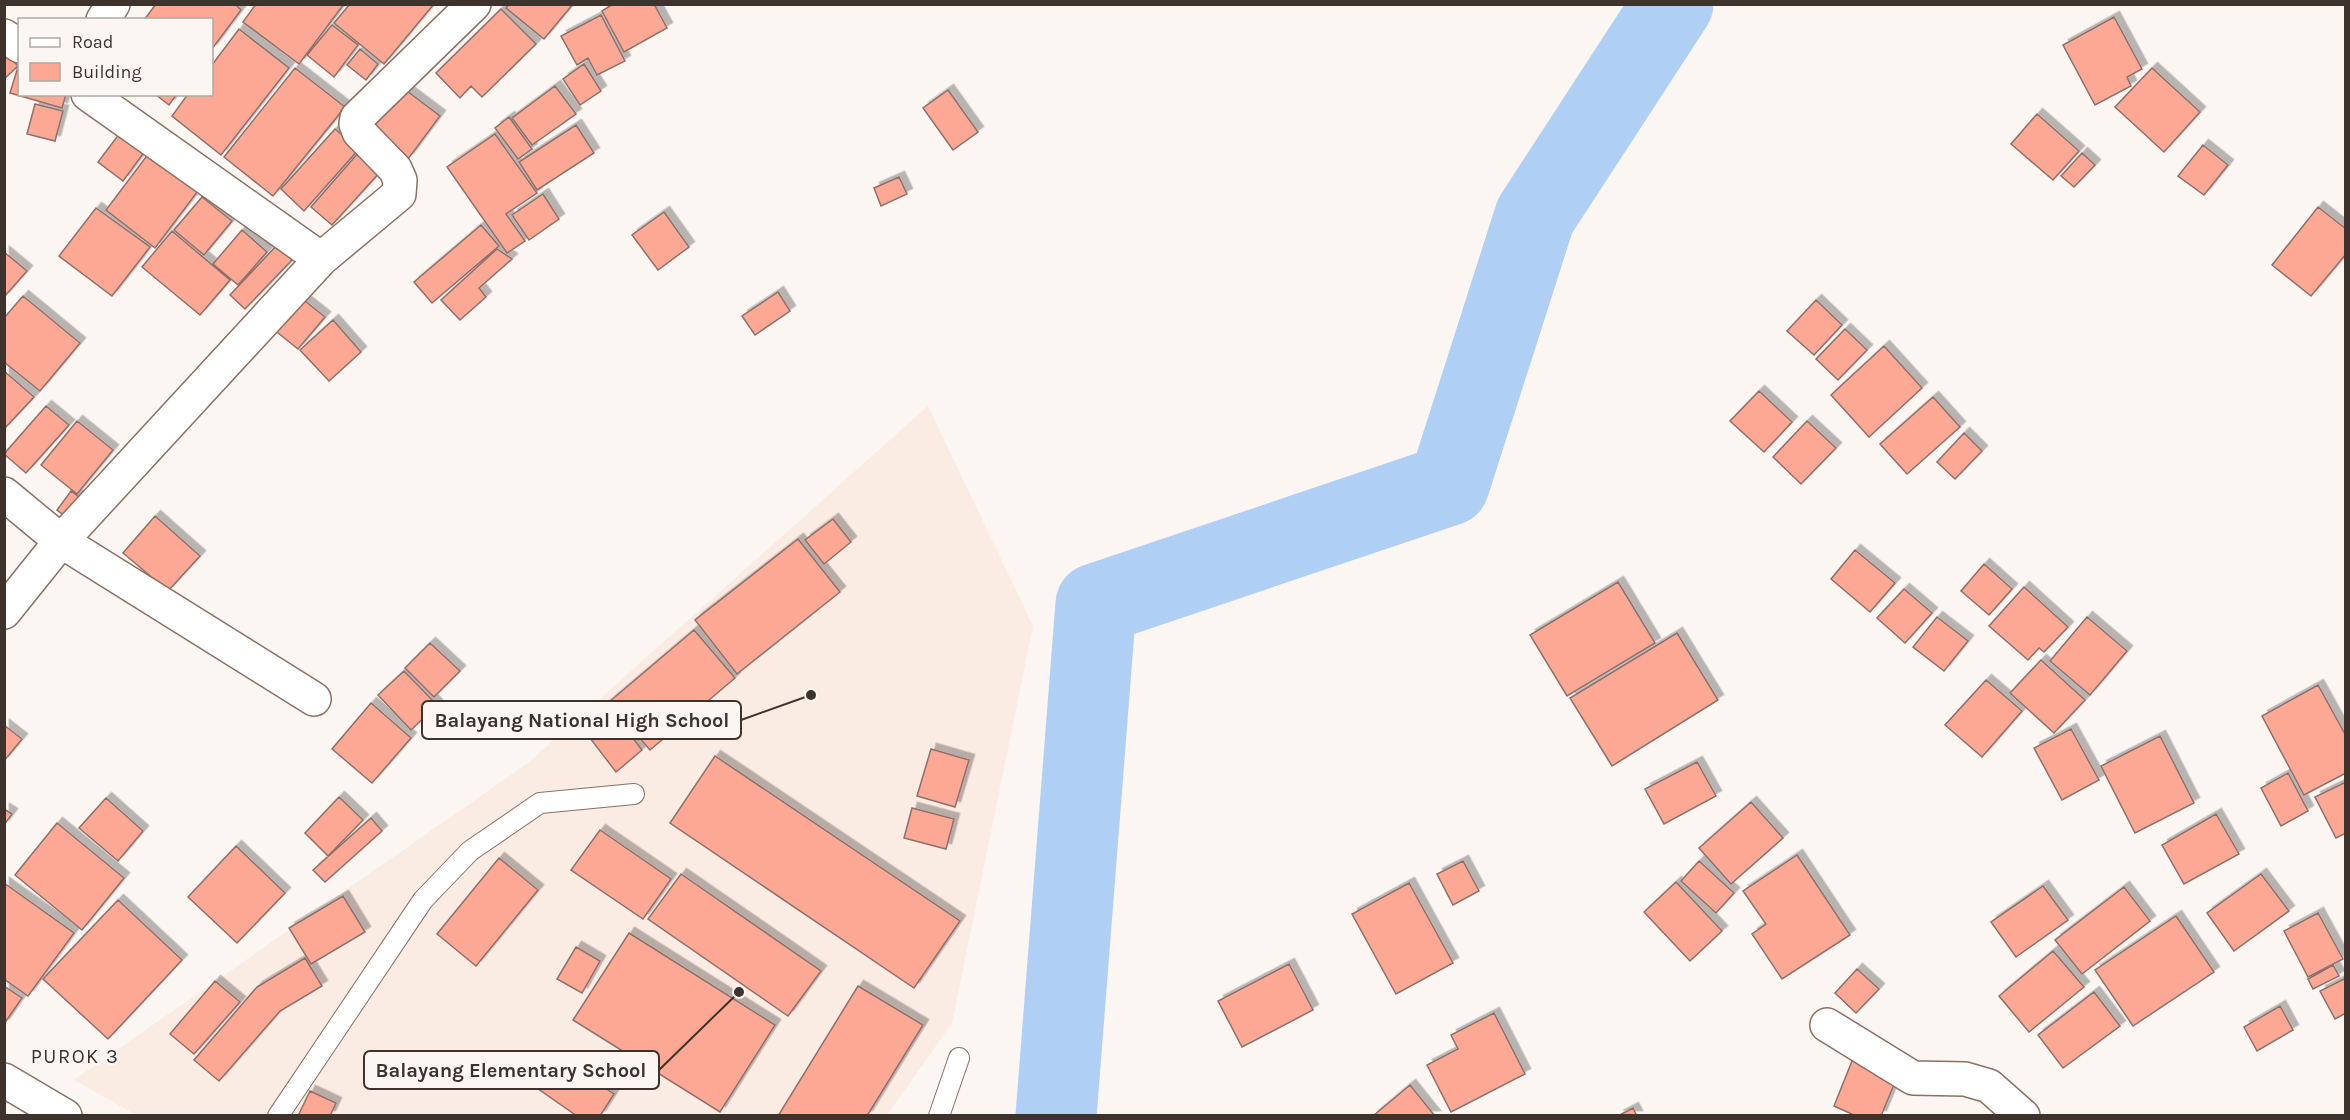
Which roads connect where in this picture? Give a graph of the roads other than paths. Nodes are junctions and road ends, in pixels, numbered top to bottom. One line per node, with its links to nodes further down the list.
1 (113, 4): 3 (street)
2 (474, 4): 7 (street)
3 (104, 18)
4 (4, 36): 5 (street)
5 (18, 45)
6 (91, 96): 7 (street)
7 (321, 259): 9 (street)
8 (4, 494): 9 (street)
9 (61, 541): 10 (street); 11 (street)
10 (4, 612)
11 (314, 699)
12 (634, 794): 17 (lane)
13 (1827, 1025): 19 (street)
14 (959, 1058): 18 (lane)
15 (4, 1080): 16 (street)
16 (65, 1116)
17 (278, 1116)
18 (939, 1116)
19 (2023, 1116)

